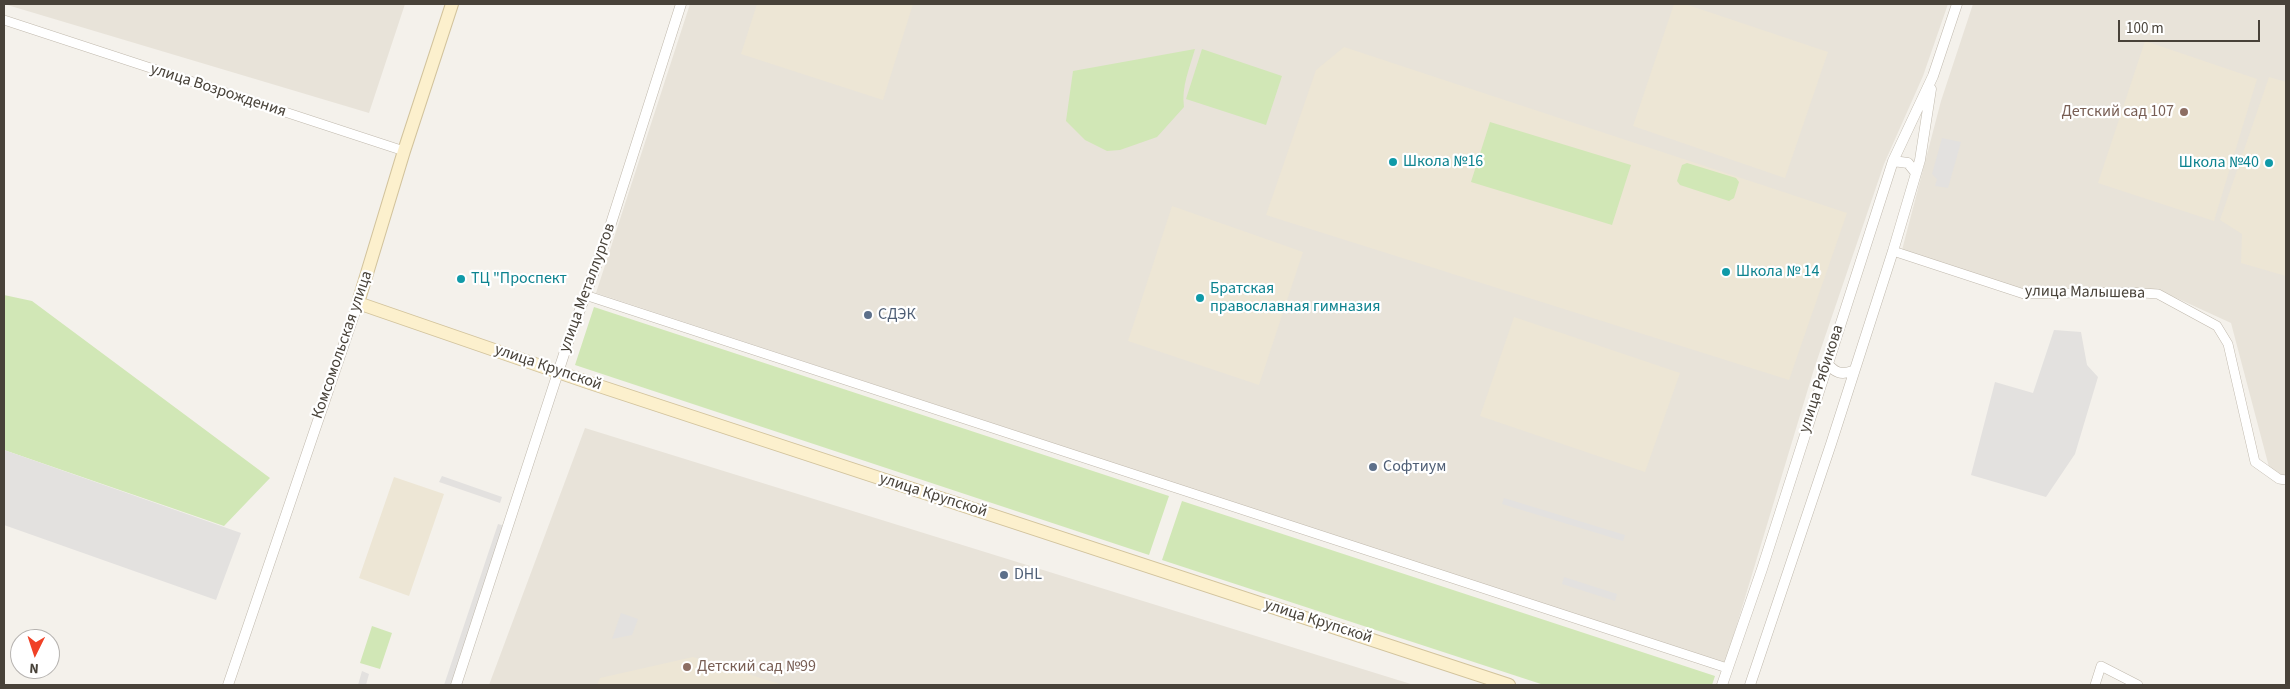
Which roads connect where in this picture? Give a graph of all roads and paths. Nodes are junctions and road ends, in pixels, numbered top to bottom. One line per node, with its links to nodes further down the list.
1 (452, 4): 6 (main road, Комсомольская улица)
2 (681, 4): 10 (street, улица Металлургов)
3 (1957, 4): 5 (street, улица Рябикова)
4 (4, 20): 6 (street, улица Возрождения)
5 (1933, 76): 7 (street, улица Рябикова); 8 (street, улица Рябикова)
6 (404, 151): 11 (main road, Комсомольская улица)
7 (1893, 161): 8 (street); 12 (street, улица Рябикова)
8 (1916, 173): 9 (street, улица Рябикова)
9 (1892, 251): 13 (street, улица Рябикова); 15 (street, улица Малышева)
10 (585, 295): 14 (street, улица Металлургов); 16 (street)
11 (358, 303): 14 (main road, улица Крупской); 17 (street, Комсомольская улица)
12 (1827, 364): 13 (street); 16 (street, улица Рябикова)
13 (1853, 371): 21 (street, улица Рябикова)
14 (558, 372): 18 (street, улица Металлургов); 19 (main road, улица Крупской)
15 (2286, 480)
16 (1727, 668): 20 (street, улица Рябикова)
17 (228, 685)
18 (456, 685)
19 (1509, 685)
20 (1722, 685)
21 (1750, 685)
22 (2095, 685): 23 (street)
23 (2138, 685)

